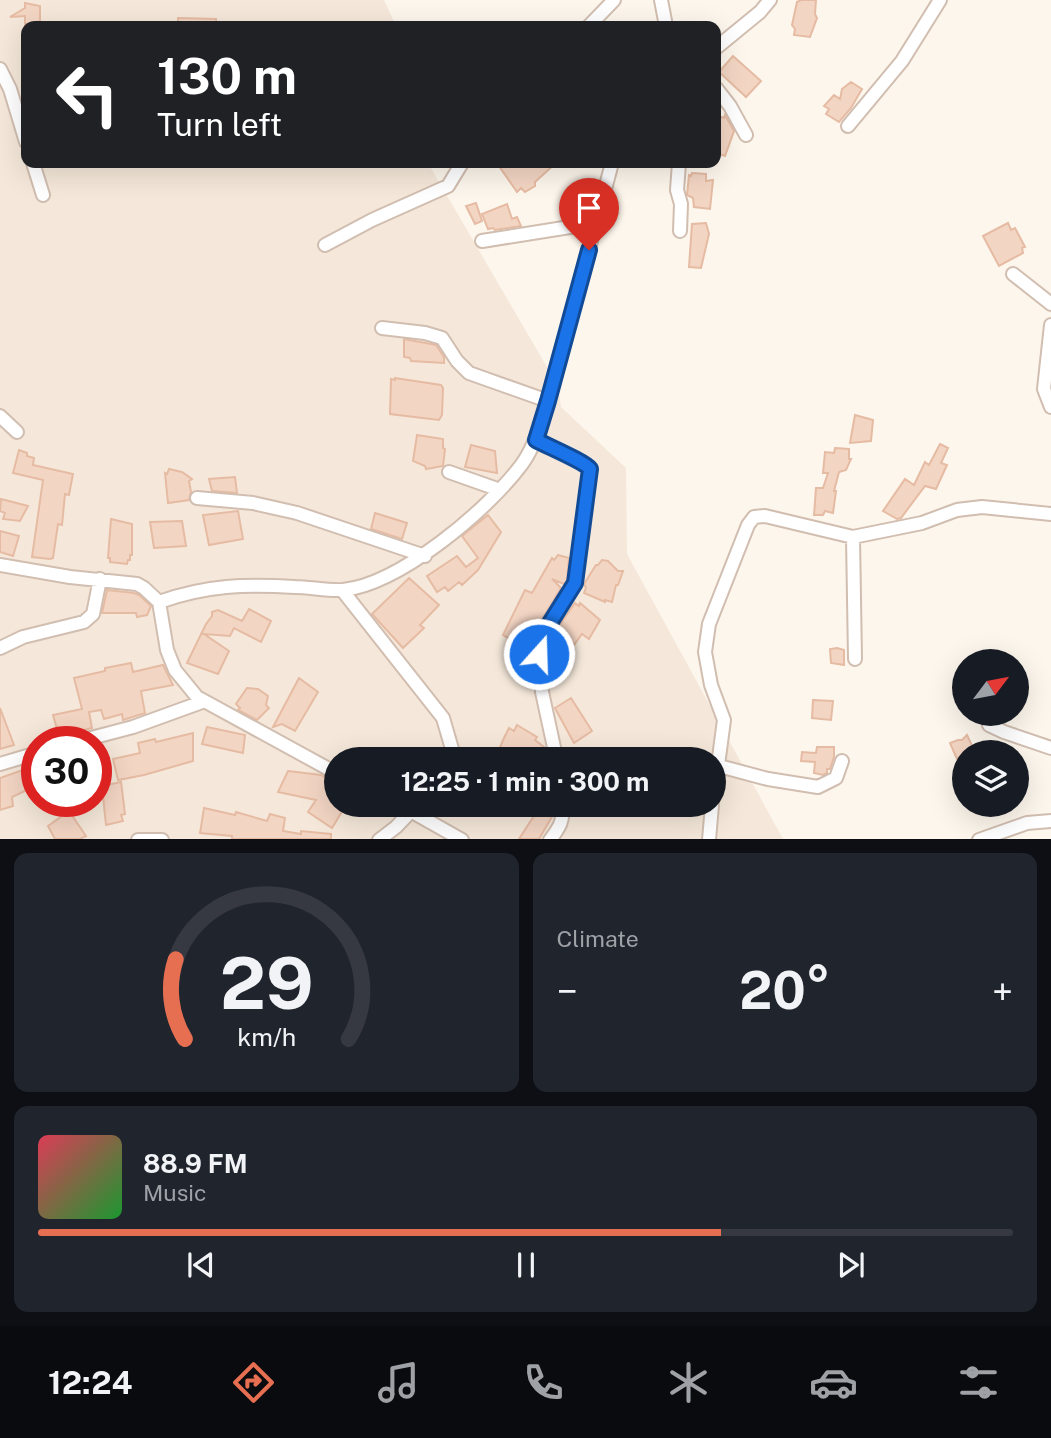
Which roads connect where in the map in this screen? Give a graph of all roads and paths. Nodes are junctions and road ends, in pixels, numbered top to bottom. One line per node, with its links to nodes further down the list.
1 (614, 0): 5 (street)
2 (661, 0): 6 (street)
3 (770, 0): 7 (street)
4 (940, 0): 11 (street)
5 (594, 21)
6 (665, 21)
7 (721, 44)
8 (0, 69): 10 (street)
9 (721, 94): 12 (street)
10 (21, 125)
11 (848, 126)
12 (746, 135)
13 (35, 168): 17 (street)
14 (459, 168): 21 (street)
15 (611, 168): 18 (street)
16 (679, 168): 19 (street)
17 (43, 195)
18 (595, 223): 20 (street); 26 (street)
19 (680, 231)
20 (482, 241)
21 (325, 245)
22 (1013, 274): 23 (street)
23 (1051, 304)
24 (1051, 325): 27 (street)
25 (382, 328): 26 (street)
26 (548, 401): 30 (street)
27 (1051, 407)
28 (0, 416): 29 (street)
29 (18, 432)
30 (536, 440): 32 (street); 47 (street)
31 (449, 472): 32 (street)
32 (500, 490): 36 (street)
33 (197, 498): 36 (street)
34 (1051, 514): 35 (street)
35 (853, 537): 42 (street); 48 (street)
36 (425, 556): 39 (street)
37 (0, 565): 38 (street)
38 (100, 579): 40 (street); 41 (street)
39 (342, 590): 40 (street); 46 (street)
40 (159, 602): 43 (street)
41 (0, 648)
42 (855, 659)
43 (202, 702): 45 (street); 53 (street)
44 (992, 726): 49 (street)
45 (112, 733)
46 (451, 747)
47 (554, 747)
48 (721, 747)
49 (1051, 748)
50 (21, 758): 52 (street)
51 (842, 761): 54 (street)
52 (0, 764)
53 (324, 767)
54 (726, 768)
55 (403, 817): 62 (street)
56 (426, 817): 63 (street)
57 (563, 817): 64 (street)
58 (711, 817): 65 (street)
59 (1051, 821): 66 (street)
60 (138, 839): 61 (street)
61 (162, 839)
62 (379, 839)
63 (462, 839)
64 (550, 839)
65 (709, 839)
66 (979, 839)

